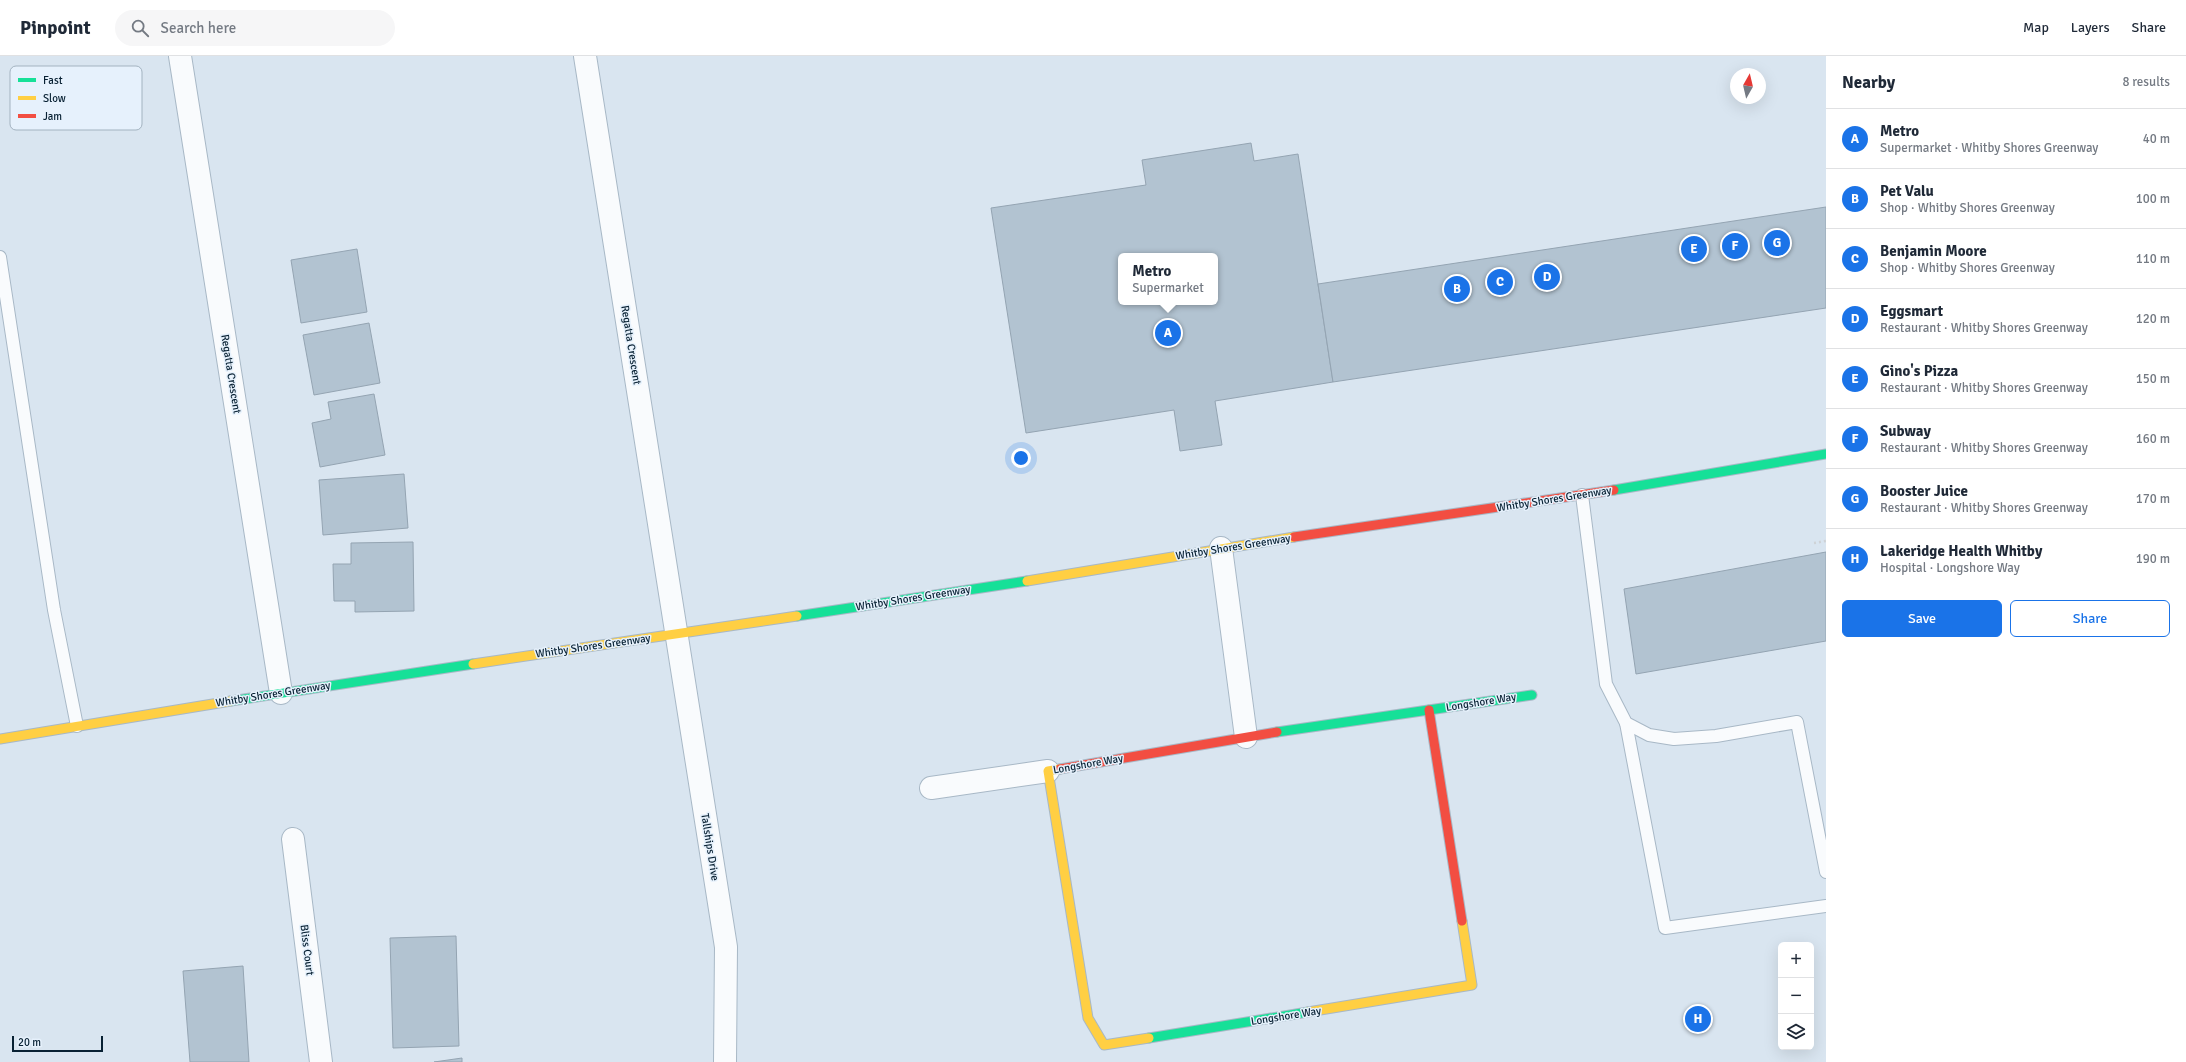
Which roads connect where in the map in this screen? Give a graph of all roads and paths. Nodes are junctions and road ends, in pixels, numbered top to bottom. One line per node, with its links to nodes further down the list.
1 (180, 56): 10 (street, Regatta Crescent)
2 (585, 56): 9 (street, Regatta Crescent)
3 (0, 257): 14 (lane)
4 (1826, 454): 5 (street, Whitby Shores Greenway)
5 (1582, 495): 8 (street, Whitby Shores Greenway); 13 (lane)
6 (1826, 541): 7 (path)
7 (1814, 543)
8 (1221, 548): 9 (street, Whitby Shores Greenway); 15 (street)
9 (677, 634): 10 (street, Whitby Shores Greenway); 23 (street, Tallships Drive)
10 (281, 693): 14 (street, Whitby Shores Greenway)
11 (1532, 695): 12 (street, Longshore Way)
12 (1430, 710): 15 (street, Longshore Way); 17 (street, Longshore Way)
13 (1626, 724): 20 (lane); 21 (lane)
14 (77, 726): 16 (street, Whitby Shores Greenway)
15 (1246, 737): 17 (street, Longshore Way)
16 (0, 739)
17 (1048, 771): 18 (street, Longshore Way)
18 (931, 788)
19 (293, 839): 22 (street, Bliss Court)
20 (1826, 872)
21 (1826, 906)
22 (321, 1062)
23 (725, 1062)

